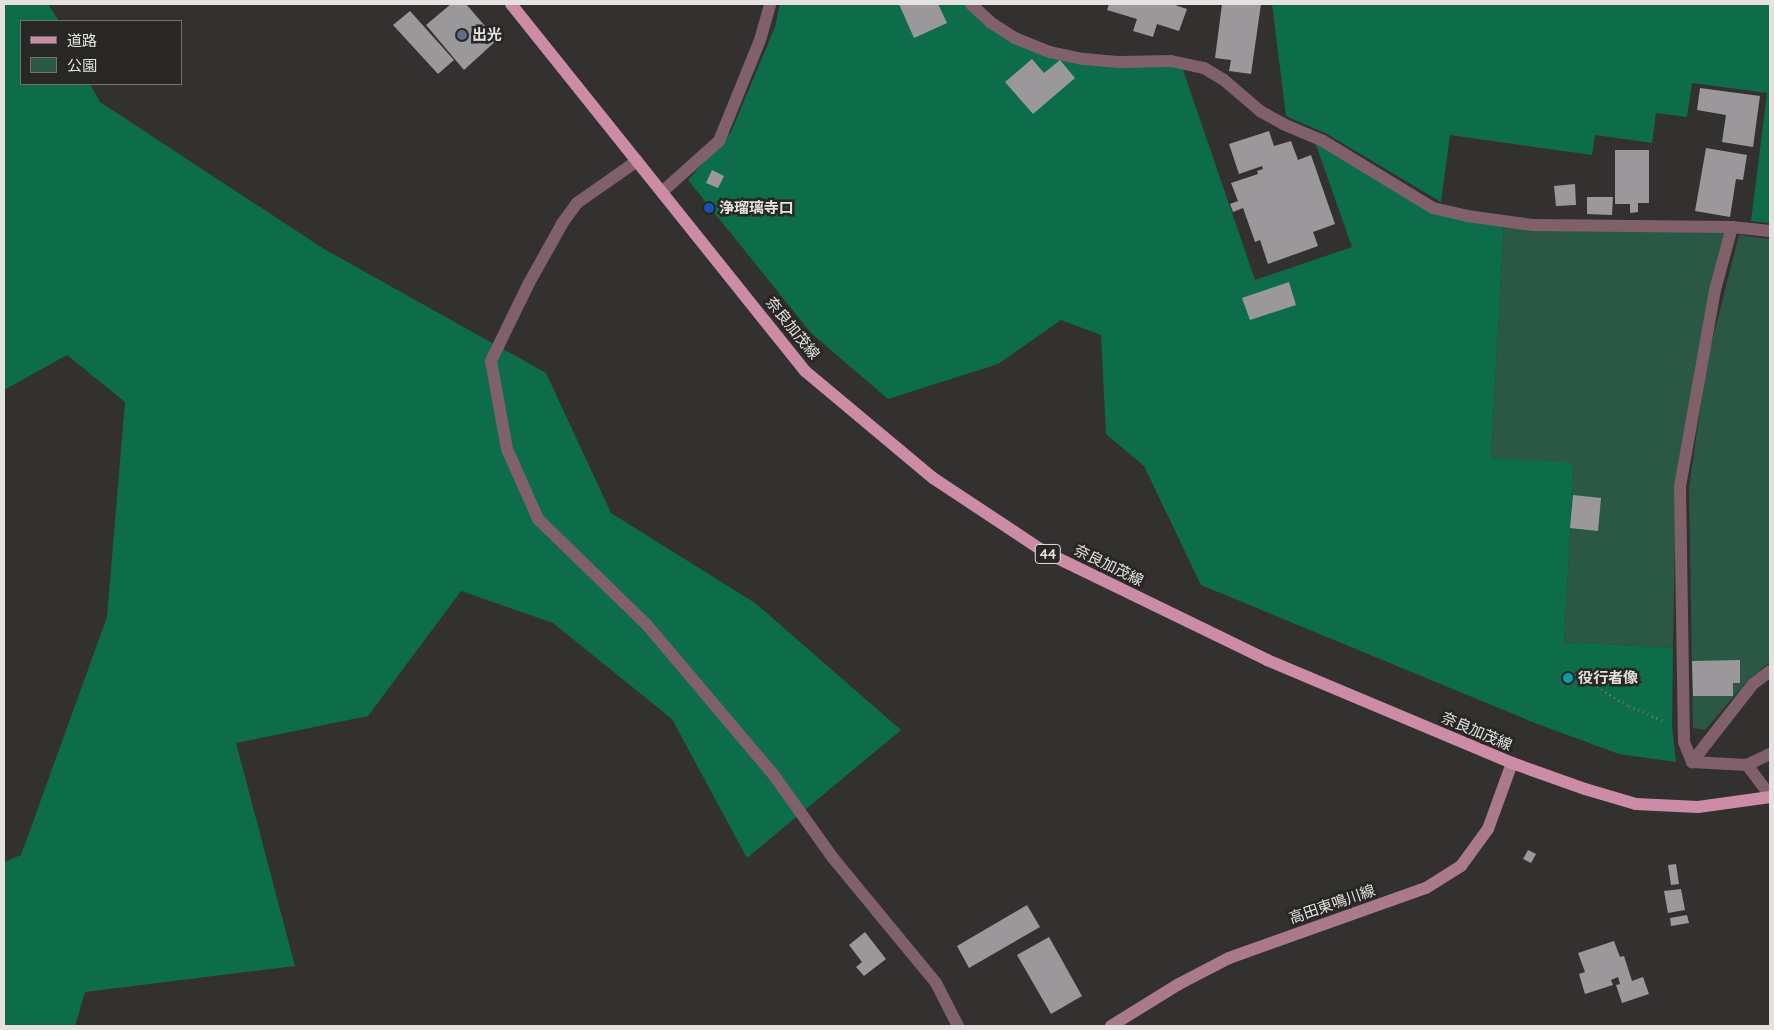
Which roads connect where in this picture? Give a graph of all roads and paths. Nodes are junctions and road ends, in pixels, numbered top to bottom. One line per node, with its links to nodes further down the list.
1 (511, 4): 4 (main road, 奈良加茂線 / 44)
2 (770, 4): 5 (street)
3 (971, 4): 6 (street)
4 (637, 161): 5 (main road, 奈良加茂線 / 44); 16 (street)
5 (663, 191): 13 (main road, 奈良加茂線 / 44)
6 (1732, 227): 7 (street); 10 (street)
7 (1770, 231)
8 (1770, 671): 12 (street)
9 (1584, 679): 10 (path)
10 (1684, 728): 12 (street)
11 (1770, 754): 14 (street)
12 (1692, 762): 14 (street)
13 (1512, 763): 15 (main road, 奈良加茂線 / 44); 17 (main road, 高田東鳴川線)
14 (1747, 765): 15 (street)
15 (1770, 796)
16 (958, 1026)
17 (1111, 1026)

